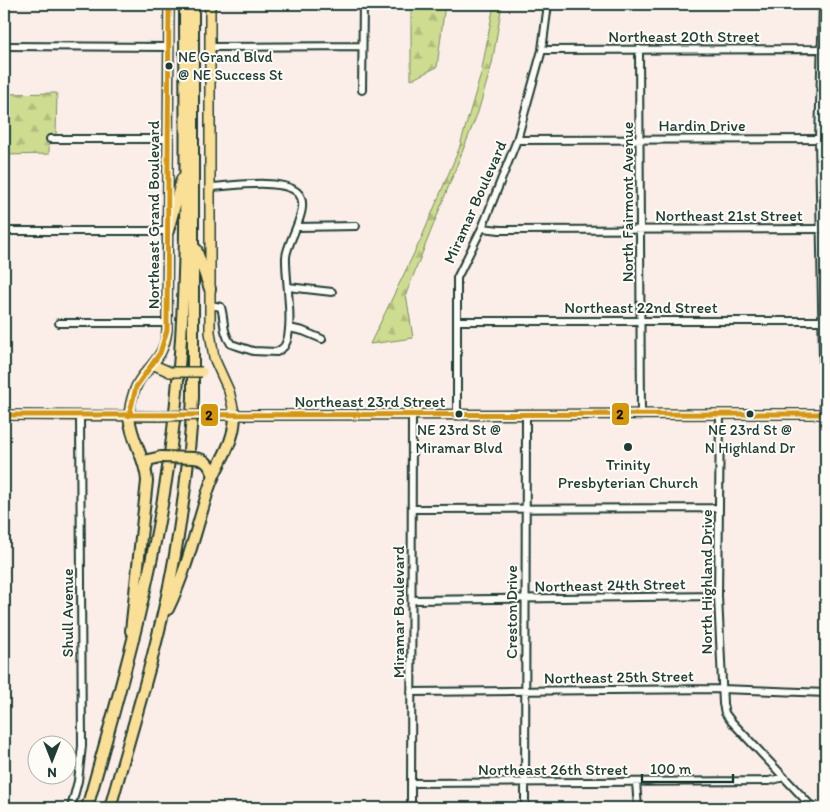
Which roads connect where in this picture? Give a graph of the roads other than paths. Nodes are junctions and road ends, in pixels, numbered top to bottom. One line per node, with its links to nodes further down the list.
1 (169, 4): 10 (main road, Northeast Grand Boulevard)
2 (185, 4): 21 (highway)
3 (193, 4): 30 (highway)
4 (210, 4): 11 (main road)
5 (363, 4): 9 (street)
6 (548, 4): 14 (street, Miramar Boulevard)
7 (823, 4): 13 (street)
8 (4, 46): 10 (street)
9 (362, 46): 11 (street); 15 (street)
10 (169, 47): 17 (main road, Northeast Grand Boulevard)
11 (210, 47): 22 (main road)
12 (639, 49): 13 (street, Northeast 20th Street); 14 (street, Northeast 20th Street); 18 (street, North Fairmont Avenue)
13 (825, 49): 19 (street)
14 (542, 50): 20 (street, Miramar Boulevard)
15 (362, 90)
16 (50, 138): 17 (street)
17 (168, 139): 29 (main road, Northeast Grand Boulevard)
18 (641, 139): 19 (street, Hardin Drive); 20 (street, Hardin Drive); 26 (street, North Fairmont Avenue)
19 (823, 139): 27 (street)
20 (517, 140): 25 (street, Miramar Boulevard)
21 (186, 166): 29 (highway); 63 (highway)
22 (210, 187): 24 (street); 32 (main road)
23 (356, 226): 24 (street)
24 (297, 227): 31 (street)
25 (482, 228): 26 (street, Northeast 21st Street); 35 (street, Miramar Boulevard)
26 (640, 229): 27 (street, Northeast 21st Street); 36 (street, North Fairmont Avenue)
27 (824, 229): 37 (street)
28 (4, 231): 29 (street)
29 (168, 231): 39 (main road, Northeast Grand Boulevard)
30 (193, 241): 32 (highway); 62 (highway)
31 (288, 288): 33 (street); 40 (street)
32 (210, 289): 34 (main road)
33 (332, 292)
34 (210, 305): 40 (street); 43 (main road)
35 (457, 321): 36 (street, Northeast 22nd Street); 53 (street, Miramar Boulevard)
36 (642, 321): 37 (street, Northeast 22nd Street); 48 (street, North Fairmont Avenue)
37 (825, 321): 45 (street)
38 (59, 323): 39 (street)
39 (168, 323): 42 (main road, Northeast Grand Boulevard)
40 (289, 328): 41 (street)
41 (322, 339)
42 (154, 365): 43 (main road, bridge); 51 (main road, Northeast Grand Boulevard)
43 (218, 371): 52 (main road)
44 (720, 414): 45 (main road, Northeast 23rd Street); 48 (main road, Northeast 23rd Street); 56 (street, North Highland Drive)
45 (825, 414)
46 (412, 415): 52 (main road, Northeast 23rd Street); 53 (main road, Northeast 23rd Street); 57 (street, Miramar Boulevard)
47 (526, 415): 48 (main road, Northeast 23rd Street); 53 (main road, Northeast 23rd Street); 58 (street, Creston Drive)
48 (641, 415)
49 (4, 416): 50 (main road, Northeast 23rd Street)
50 (80, 416): 51 (main road, Northeast 23rd Street); 72 (street, Shull Avenue)
51 (129, 416): 52 (main road, Northeast 23rd Street, bridge); 54 (highway)
52 (235, 416): 55 (highway)
53 (457, 416)
54 (146, 469): 55 (highway, bridge); 63 (highway)
55 (214, 475): 62 (highway)
56 (719, 508): 58 (street); 59 (street, North Highland Drive)
57 (413, 509): 58 (street); 60 (street, Miramar Boulevard)
58 (526, 510): 61 (street, Creston Drive)
59 (718, 596): 61 (street, Northeast 24th Street); 64 (street, North Highland Drive)
60 (412, 600): 61 (street, Northeast 24th Street); 65 (street, Miramar Boulevard)
61 (525, 600): 66 (street, Creston Drive)
62 (160, 626): 74 (highway)
63 (130, 653): 73 (highway)
64 (721, 689): 66 (street, Northeast 25th Street); 67 (street, Northeast 25th Street); 68 (street, North Highland Drive)
65 (411, 692): 66 (street, Northeast 25th Street); 69 (street, Miramar Boulevard)
66 (524, 692): 71 (street, Creston Drive)
67 (826, 693)
68 (784, 777): 70 (street, Northeast 26th Street); 78 (street, North Highland Drive)
69 (411, 782): 71 (street, Northeast 26th Street); 75 (street, Miramar Boulevard)
70 (636, 782): 71 (street, Northeast 26th Street); 77 (street)
71 (525, 783): 76 (street, Creston Drive)
72 (71, 808)
73 (87, 808)
74 (110, 808)
75 (411, 808)
76 (525, 808)
77 (638, 808)
78 (813, 808)

